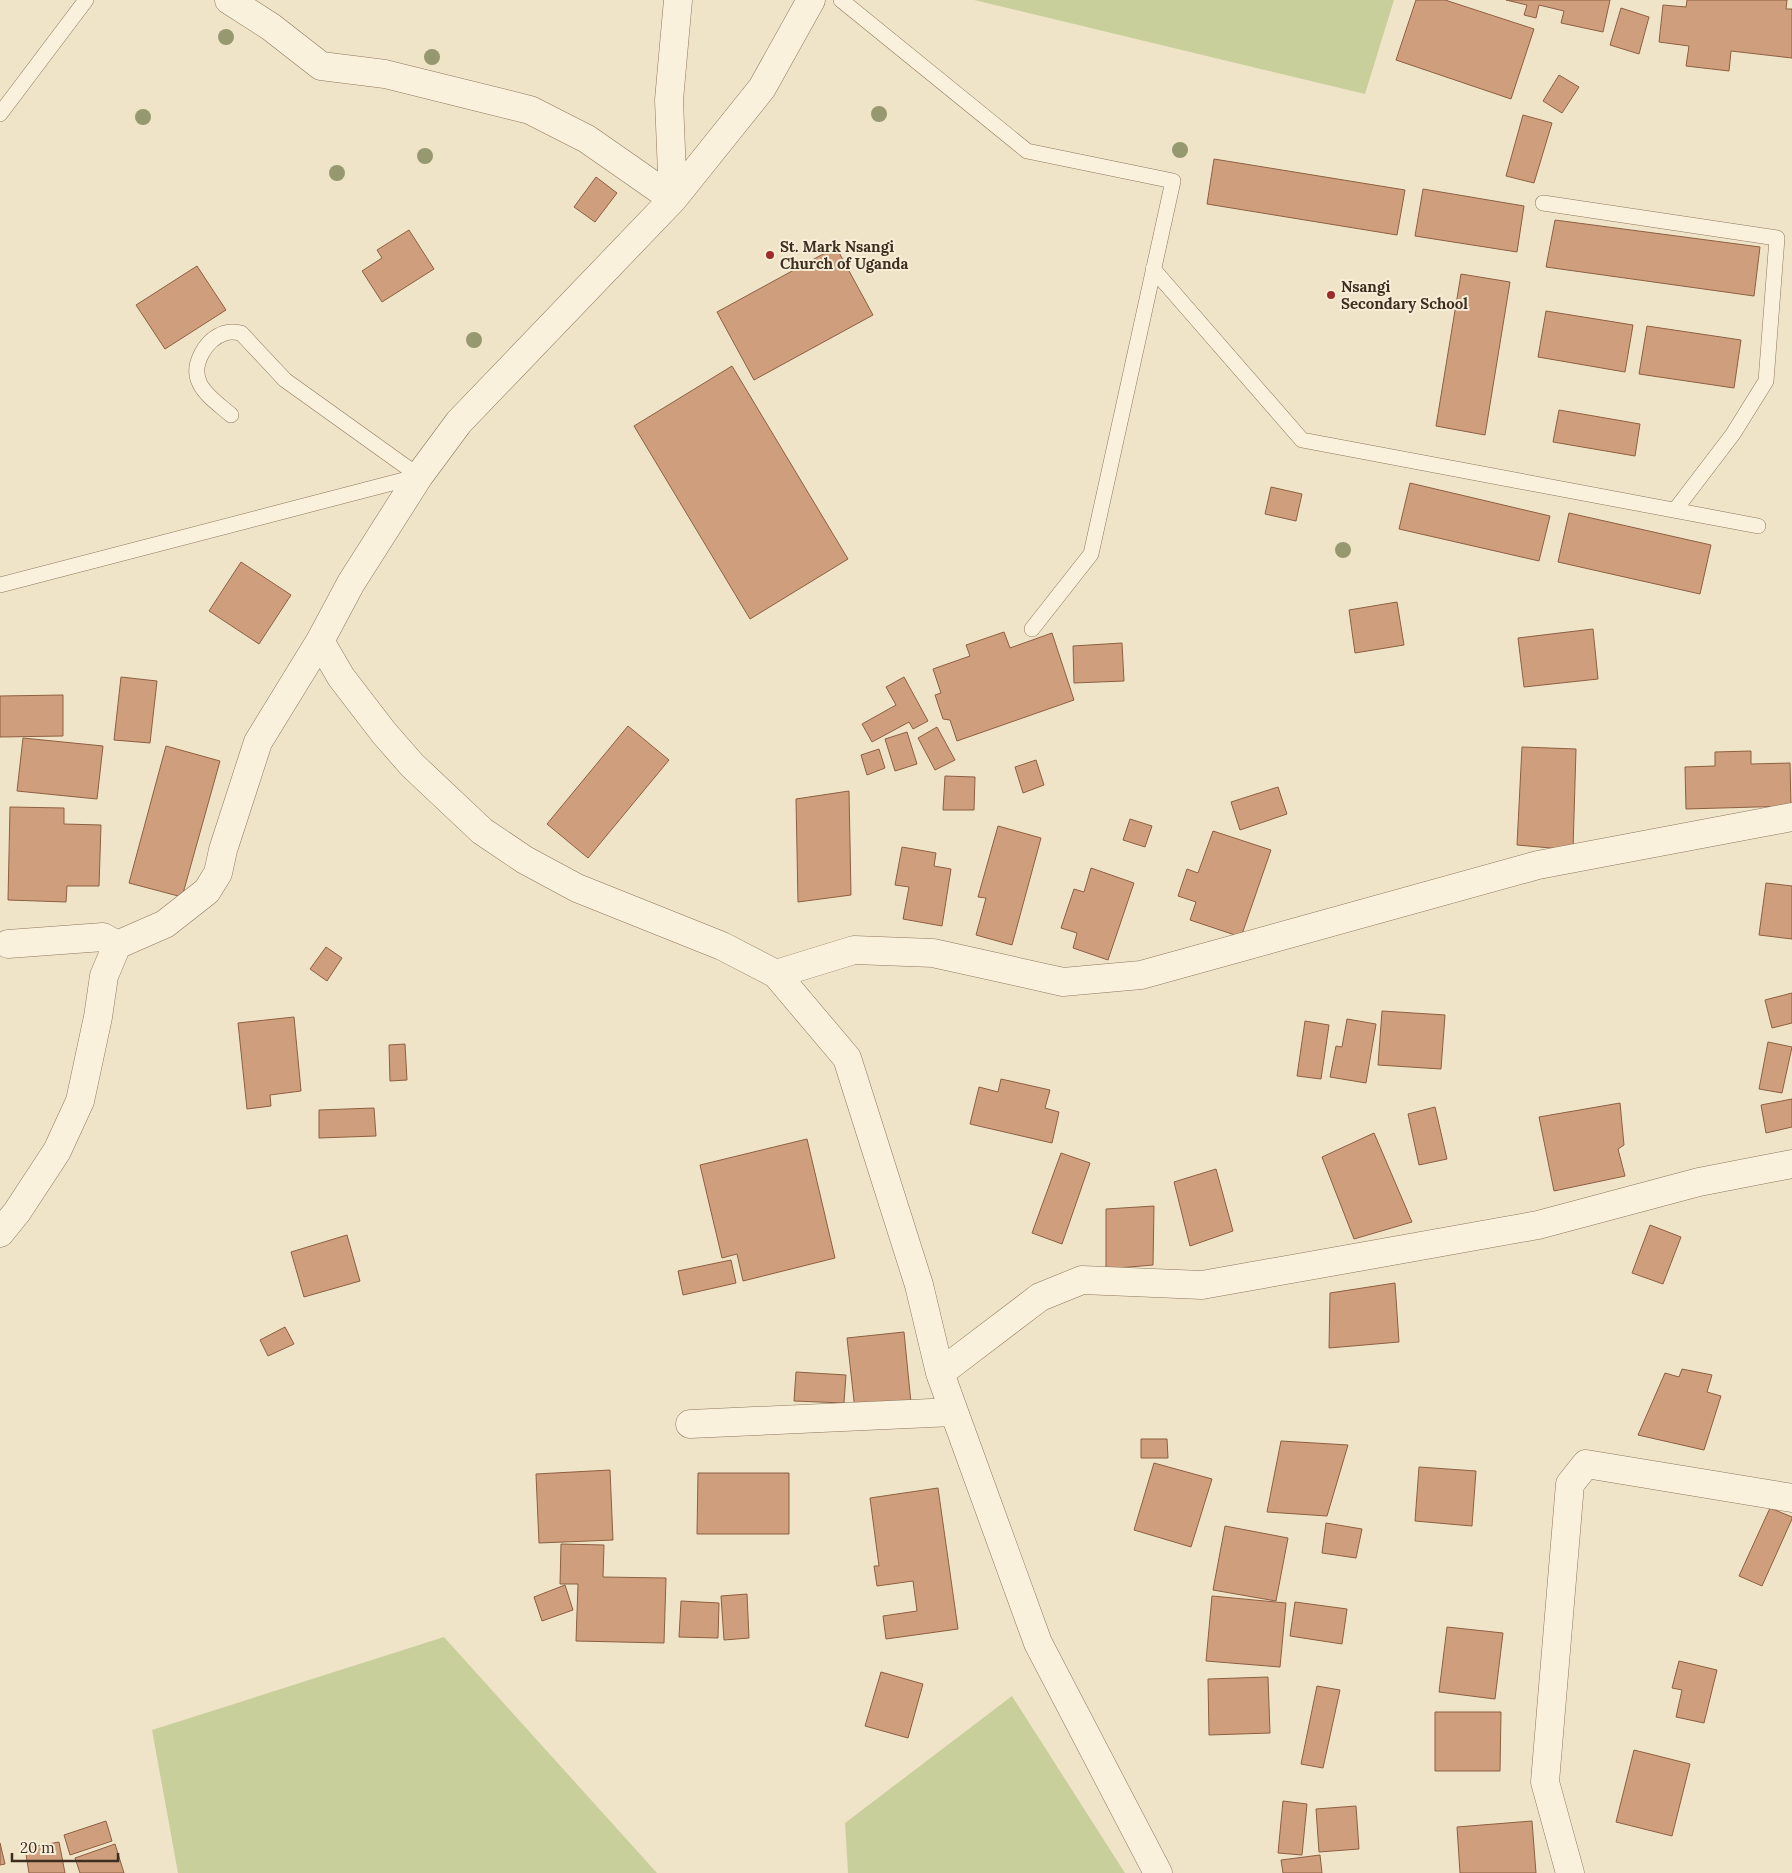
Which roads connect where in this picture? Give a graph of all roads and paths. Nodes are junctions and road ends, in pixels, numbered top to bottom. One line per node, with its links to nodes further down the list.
1 (86, 0): 6 (lane)
2 (229, 0): 7 (street)
3 (678, 0): 7 (street)
4 (811, 0): 7 (street)
5 (841, 0): 9 (lane)
6 (0, 114)
7 (673, 199): 11 (street)
8 (1543, 203): 12 (lane)
9 (1153, 269): 12 (lane); 15 (lane)
10 (231, 415): 11 (lane)
11 (419, 476): 14 (lane); 16 (street)
12 (1675, 510): 13 (lane)
13 (1758, 526)
14 (0, 585)
15 (1032, 629)
16 (320, 641): 19 (street); 20 (street)
17 (1792, 817): 20 (street)
18 (8, 944): 19 (street)
19 (118, 945): 22 (street)
20 (776, 974): 23 (street)
21 (1792, 1164): 23 (street)
22 (0, 1233)
23 (940, 1372): 24 (street)
24 (953, 1412): 25 (street); 27 (street)
25 (690, 1424)
26 (1792, 1498): 28 (street)
27 (1158, 1873)
28 (1570, 1873)

